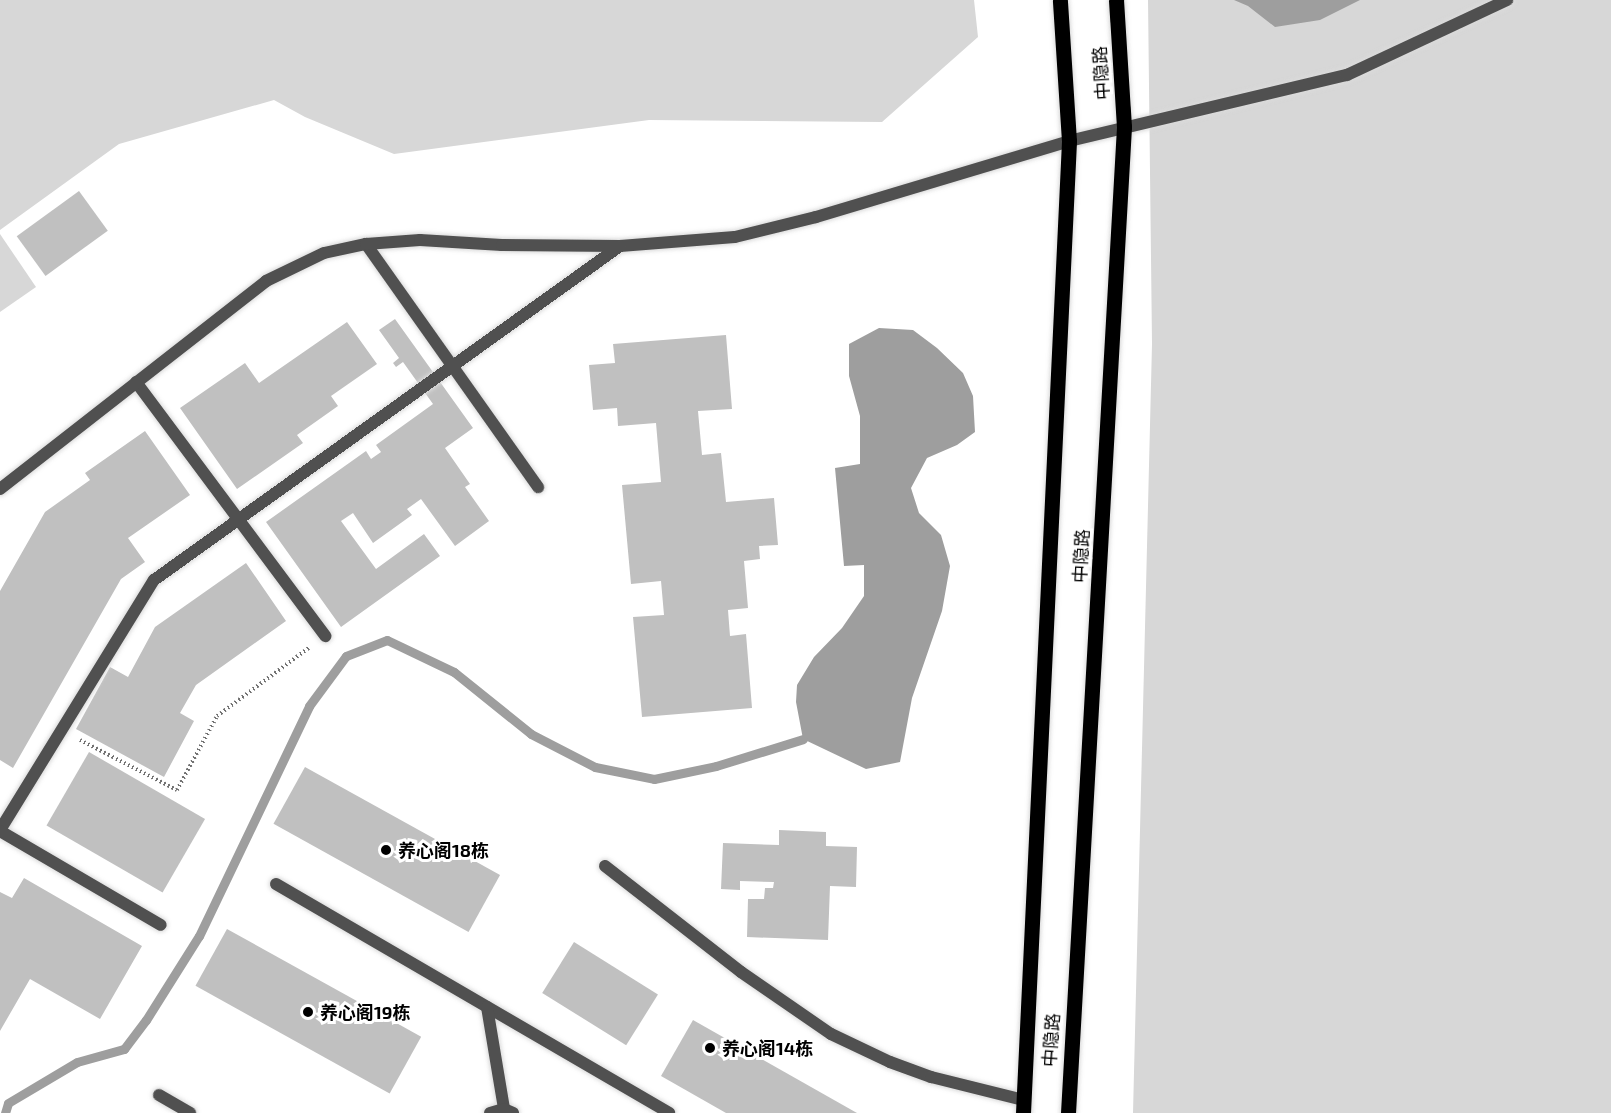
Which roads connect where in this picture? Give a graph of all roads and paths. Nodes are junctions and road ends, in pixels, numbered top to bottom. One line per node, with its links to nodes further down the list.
1 (1060, 0): 5 (main road, 中隐路)
2 (1116, 0): 4 (main road, 中隐路)
3 (1507, 0): 4 (street)
4 (1124, 128): 5 (street); 26 (main road, 中隐路)
5 (1069, 141): 7 (street); 21 (main road, 中隐路)
6 (366, 244): 7 (street); 8 (street); 9 (street)
7 (620, 246): 8 (street)
8 (452, 366): 10 (street); 12 (street)
9 (136, 382): 11 (street); 12 (street)
10 (538, 487)
11 (0, 489)
12 (238, 519): 13 (street); 14 (street)
13 (325, 636): 14 (path)
14 (61, 730): 15 (street)
15 (0, 831): 18 (street)
16 (605, 866): 21 (street)
17 (276, 884): 19 (street)
18 (161, 926)
19 (487, 1007): 22 (street); 25 (street)
20 (159, 1095): 23 (street)
21 (1023, 1106)
22 (508, 1111): 24 (street)
23 (190, 1113)
24 (490, 1113)
25 (669, 1113)
26 (1068, 1113)

